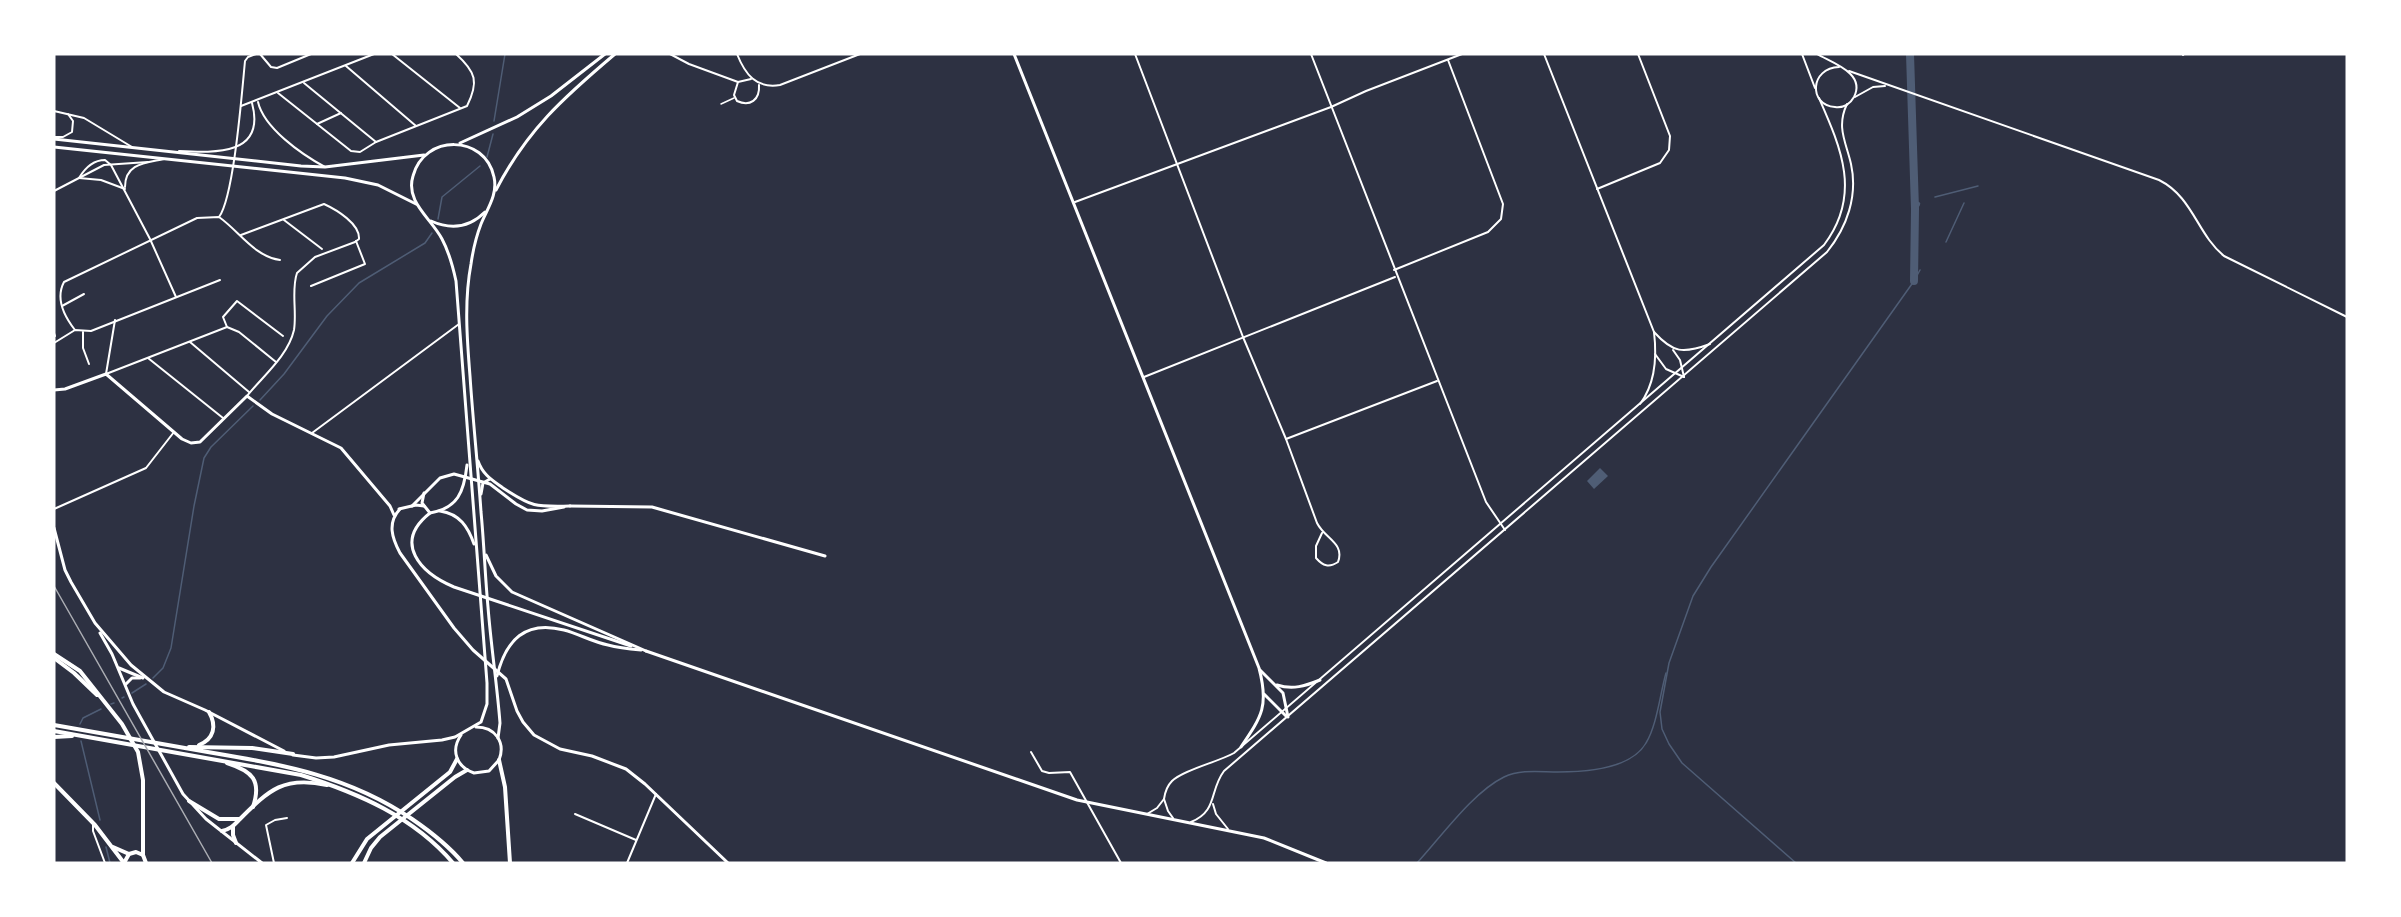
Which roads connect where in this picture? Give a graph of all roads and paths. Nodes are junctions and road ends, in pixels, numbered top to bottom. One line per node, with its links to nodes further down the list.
1 (256, 54): 38 (street)
2 (260, 54): 3 (street)
3 (310, 54)
4 (374, 54): 21 (street)
5 (392, 54): 40 (street)
6 (456, 54): 40 (street)
7 (605, 54): 48 (street)
8 (615, 54): 64 (street)
9 (669, 54): 26 (street)
10 (737, 54): 24 (street)
11 (860, 54): 27 (street)
12 (1014, 54): 65 (street)
13 (1134, 54): 55 (street)
14 (1311, 54): 39 (street)
15 (1462, 54): 20 (street)
16 (1544, 54): 61 (street)
17 (1638, 54): 61 (street)
18 (1802, 54): 30 (street)
19 (1817, 54): 22 (street)
20 (1448, 60): 39 (street); 76 (street)
21 (346, 66): 25 (street); 45 (street)
22 (1839, 67): 23 (street); 30 (street)
23 (1849, 72): 28 (street); 33 (street)
24 (751, 79): 26 (street); 27 (street)
25 (304, 82): 29 (street); 43 (street)
26 (738, 82): 31 (street)
27 (759, 84): 31 (street)
28 (1888, 86): 33 (street); 83 (street)
29 (278, 93): 34 (street); 44 (street)
30 (1817, 93): 32 (street)
31 (735, 98): 36 (lane)
32 (1819, 98): 37 (street); 94 (street)
33 (1852, 100): 37 (street)
34 (258, 101): 35 (street); 57 (street)
35 (252, 103): 38 (street); 51 (street)
36 (721, 104)
37 (1847, 104): 104 (street)
38 (241, 106): 68 (street)
39 (1331, 107): 55 (street); 76 (street)
40 (460, 109): 45 (street)
41 (54, 111): 42 (street)
42 (66, 112): 46 (street); 50 (street)
43 (341, 113): 44 (street); 47 (street)
44 (316, 124): 47 (street)
45 (416, 126): 47 (street)
46 (54, 138): 50 (street)
47 (376, 141)
48 (458, 144): 52 (street); 64 (street)
49 (54, 147): 53 (street)
50 (135, 148): 51 (street)
51 (165, 152): 57 (street)
52 (424, 155): 57 (street); 66 (street)
53 (166, 159): 54 (street); 66 (street)
54 (148, 162): 56 (street); 63 (street)
55 (1177, 164): 65 (street); 91 (street)
56 (111, 165): 59 (street); 59 (street); 63 (street)
57 (325, 167)
58 (54, 169): 60 (street)
59 (79, 178): 62 (street); 63 (street)
60 (54, 180)
61 (1597, 189): 89 (street)
62 (54, 190)
63 (126, 190): 72 (street)
64 (495, 192): 67 (street)
65 (1074, 202): 103 (street)
66 (416, 204): 70 (street)
67 (488, 209): 70 (street); 114 (street)
68 (219, 217): 71 (street); 72 (street)
69 (284, 220): 71 (street); 73 (street); 74 (street)
70 (429, 220): 85 (street)
71 (241, 235): 75 (street)
72 (150, 239): 81 (street); 82 (street)
73 (356, 241): 79 (street); 98 (street)
74 (322, 249)
75 (280, 260)
76 (1394, 270): 77 (street)
77 (1396, 276): 91 (street); 105 (street)
78 (220, 280): 81 (street)
79 (311, 286)
80 (84, 294): 82 (street)
81 (176, 297): 84 (street)
82 (62, 306): 87 (street)
83 (2347, 317)
84 (115, 320): 88 (street); 101 (street)
85 (459, 324): 111 (street); 113 (street)
86 (227, 327): 90 (street); 92 (street); 98 (street)
87 (75, 330): 88 (street); 93 (street)
88 (83, 332): 99 (street)
89 (1654, 332): 95 (street); 96 (street)
90 (283, 336)
91 (1243, 337): 103 (street); 112 (street)
92 (190, 342): 97 (street); 107 (street)
93 (54, 343)
94 (1712, 343): 95 (street); 100 (street)
95 (1671, 348): 100 (street)
96 (1655, 354): 102 (street); 108 (street)
97 (148, 358): 101 (street); 109 (street)
98 (276, 363): 107 (street)
99 (89, 364)
100 (1682, 369): 102 (street); 104 (street)
101 (106, 374): 106 (street); 110 (street)
102 (1676, 374): 104 (street); 108 (street)
103 (1144, 377): 138 (street)
104 (1684, 377): 128 (street)
105 (1438, 380): 112 (street); 126 (street)
106 (54, 390)
107 (249, 394): 109 (street); 111 (street)
108 (1635, 409): 126 (street)
109 (224, 419): 110 (street)
110 (174, 432): 121 (street)
111 (312, 433): 118 (street)
112 (1286, 439): 129 (street)
113 (468, 453): 123 (street); 130 (street)
114 (476, 457): 115 (street); 117 (street)
115 (490, 481): 116 (street); 117 (street); 132 (street)
116 (424, 493): 119 (street); 120 (street)
117 (481, 501): 131 (street)
118 (390, 506): 122 (street); 125 (street)
119 (412, 506): 120 (street); 122 (street)
120 (424, 506): 124 (street)
121 (54, 508)
122 (400, 509): 125 (street)
123 (440, 512): 124 (street); 130 (street)
124 (430, 513): 134 (street)
125 (394, 516): 167 (street)
126 (1501, 524): 128 (street); 141 (street)
127 (54, 528): 133 (street)
128 (1505, 530): 148 (street)
129 (1322, 533): 129 (street)
130 (475, 549): 150 (street)
131 (484, 550): 134 (street); 139 (street)
132 (825, 556)
133 (95, 623): 136 (street); 137 (street)
134 (646, 651): 139 (street); 171 (street)
135 (54, 656): 188 (main road)
136 (131, 665): 137 (street); 140 (street)
137 (119, 668): 140 (street); 143 (street)
138 (1259, 668): 142 (street); 144 (street)
139 (496, 677): 155 (street)
140 (148, 680): 143 (street); 146 (street)
141 (1320, 680): 142 (street); 145 (street)
142 (1276, 685): 145 (street)
143 (126, 686): 169 (street)
144 (1264, 694): 147 (street); 157 (street)
145 (1287, 709): 147 (street); 148 (street)
146 (209, 712): 156 (main road); 160 (street)
147 (1282, 712): 148 (street); 157 (street)
148 (1288, 717): 170 (street)
149 (54, 725): 158 (main road)
150 (475, 727): 152 (street); 155 (street)
151 (54, 731): 154 (main road)
152 (462, 734): 160 (street); 162 (street)
153 (54, 737): 154 (main road)
154 (88, 737): 161 (main road)
155 (498, 738): 163 (street)
156 (197, 746): 158 (main road); 160 (main road)
157 (1241, 747): 168 (street)
158 (183, 748): 197 (main road)
159 (1031, 752): 171 (street)
160 (293, 754)
161 (214, 759): 166 (main road); 172 (main road)
162 (457, 759): 164 (street); 194 (main road)
163 (500, 760): 164 (street); 198 (main road)
164 (467, 770): 195 (main road)
165 (54, 783): 180 (main road)
166 (337, 786): 172 (main road); 196 (main road)
167 (656, 794): 184 (street); 200 (street)
168 (1164, 799): 174 (street); 177 (street)
169 (189, 801): 178 (main road); 183 (street)
170 (1213, 801): 179 (street); 182 (street)
171 (1086, 802): 174 (street); 201 (street)
172 (253, 808): 176 (main road)
173 (575, 814): 184 (street)
174 (1147, 814): 177 (street)
175 (287, 818): 193 (street)
176 (240, 819): 178 (main road); 181 (main road)
177 (1173, 819): 179 (street)
178 (228, 820): 183 (main road)
179 (1191, 822): 182 (street)
180 (93, 823): 186 (main road); 189 (street)
181 (233, 827): 183 (main road); 185 (main road)
182 (1228, 830): 202 (street)
183 (222, 831): 185 (street)
184 (636, 840): 199 (street)
185 (236, 843): 192 (street)
186 (112, 847): 187 (main road); 190 (main road)
187 (129, 854): 188 (main road); 190 (main road)
188 (143, 855): 191 (main road)
189 (105, 863)
190 (124, 863)
191 (146, 863)
192 (262, 863)
193 (274, 863)
194 (352, 863)
195 (364, 863)
196 (453, 863)
197 (463, 863)
198 (510, 863)
199 (627, 863)
200 (728, 863)
201 (1121, 863)
202 (1326, 863)

